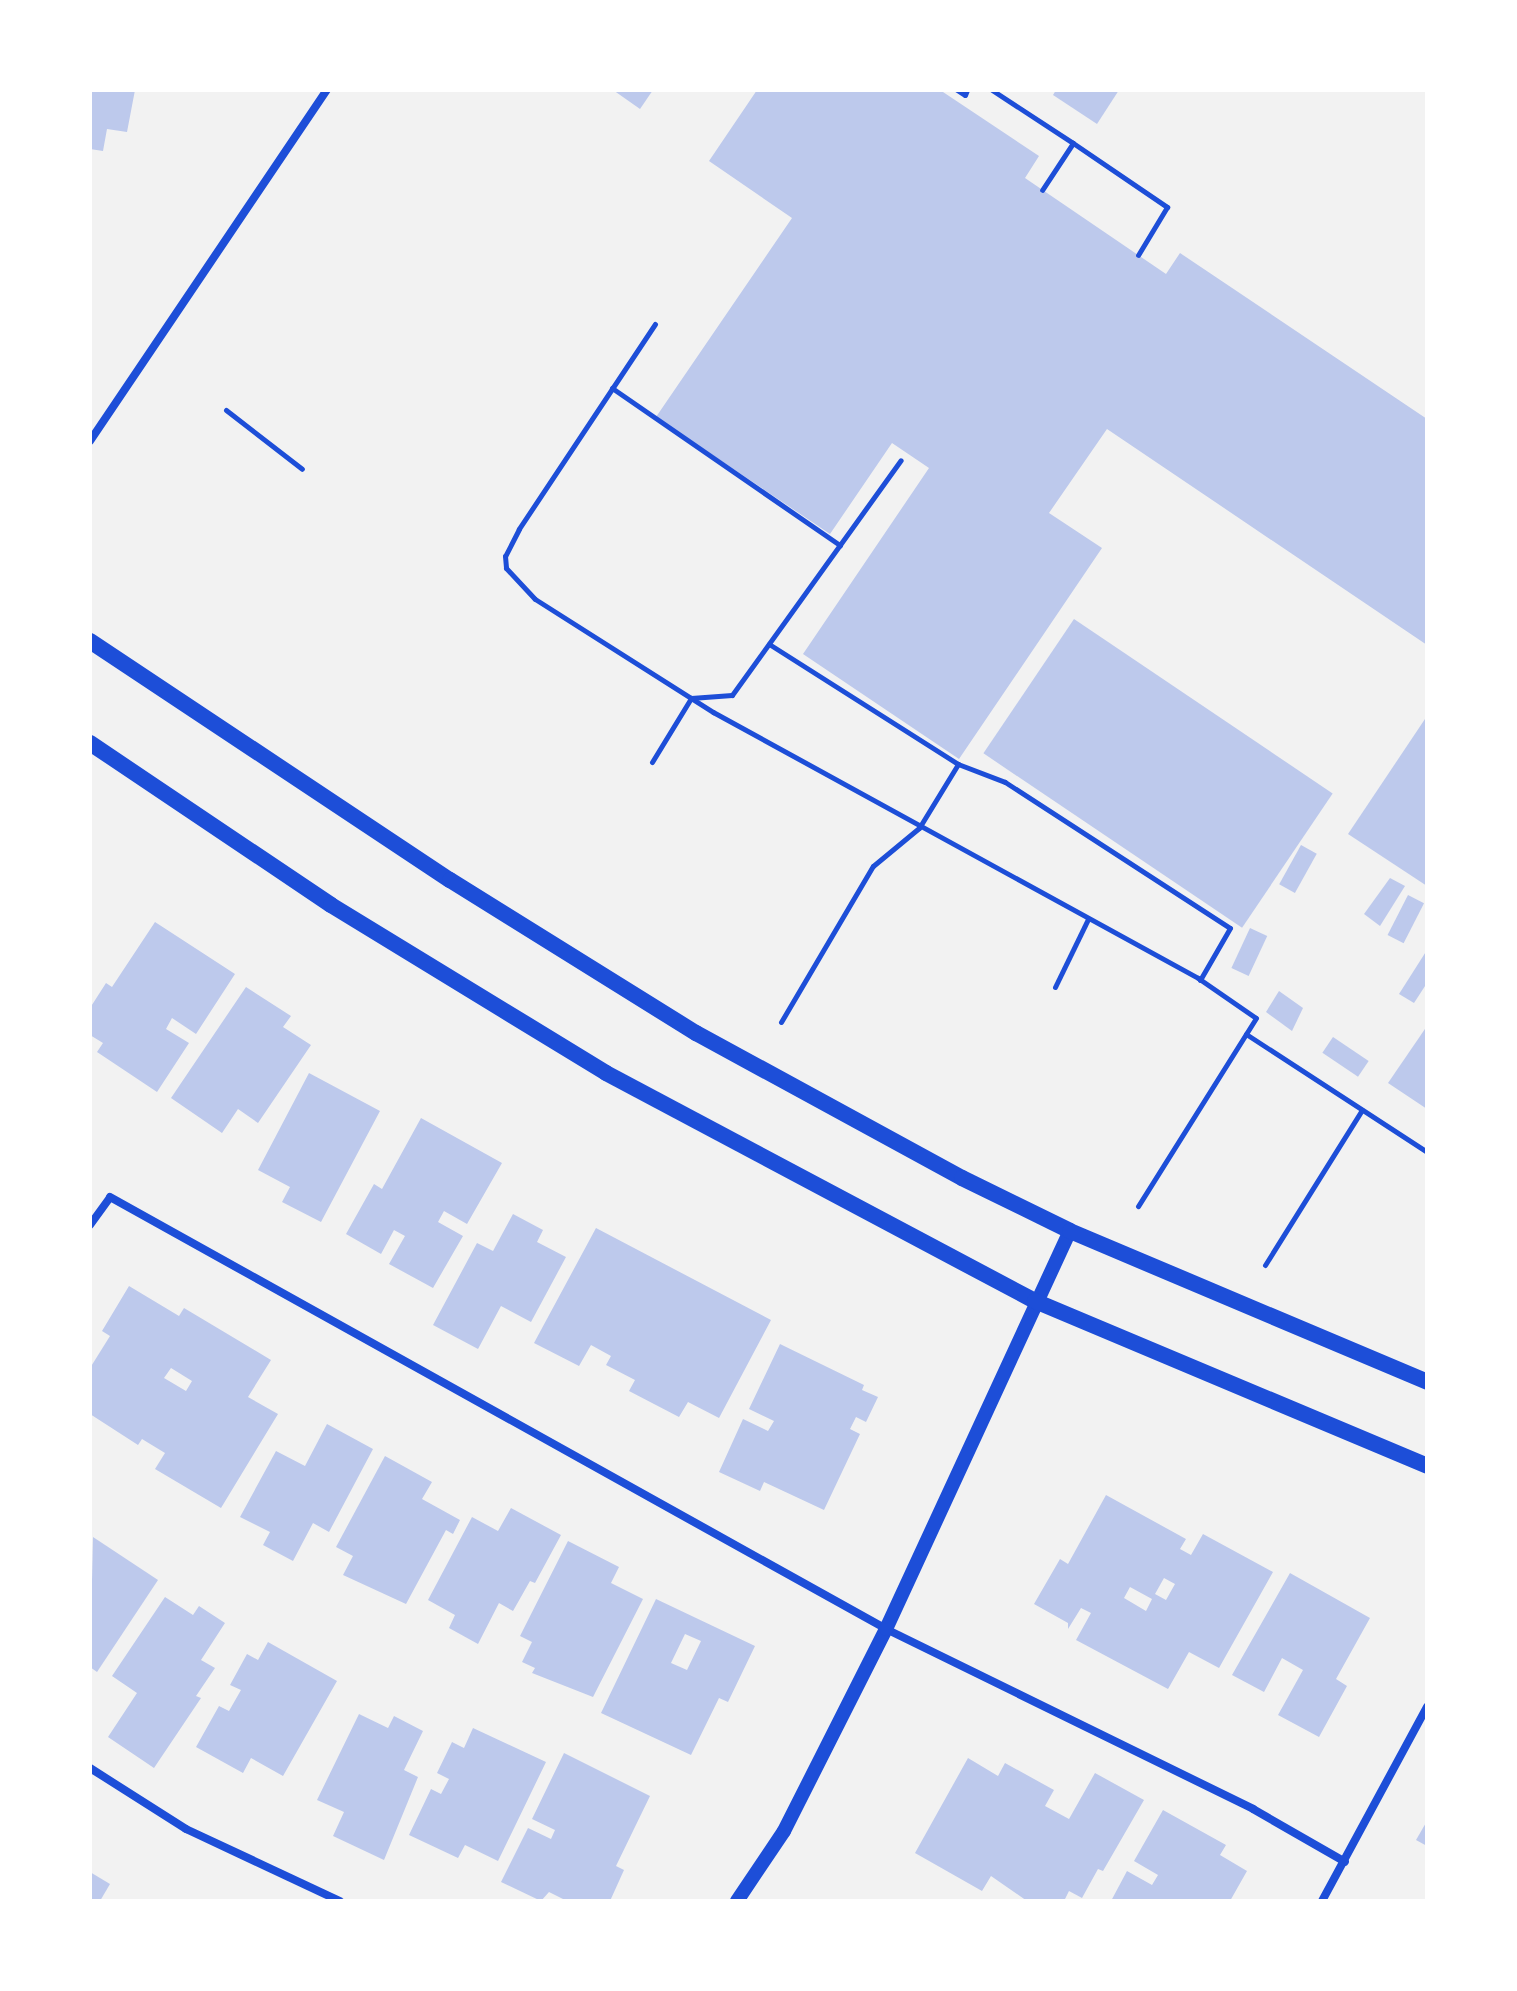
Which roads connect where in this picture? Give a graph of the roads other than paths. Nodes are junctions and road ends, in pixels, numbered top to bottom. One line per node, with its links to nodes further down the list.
1 (327, 90): 2 (street)
2 (90, 441)
3 (90, 641): 6 (main road)
4 (90, 743): 7 (main road)
5 (90, 1225): 10 (street)
6 (1070, 1231): 7 (street); 8 (main road)
7 (1035, 1301): 9 (main road); 10 (street)
8 (1427, 1382)
9 (1427, 1466)
10 (886, 1629): 13 (street); 15 (street)
11 (1427, 1707): 13 (street)
12 (90, 1768): 14 (street)
13 (1345, 1862): 16 (street)
14 (340, 1901)
15 (737, 1901)
16 (1322, 1901)

